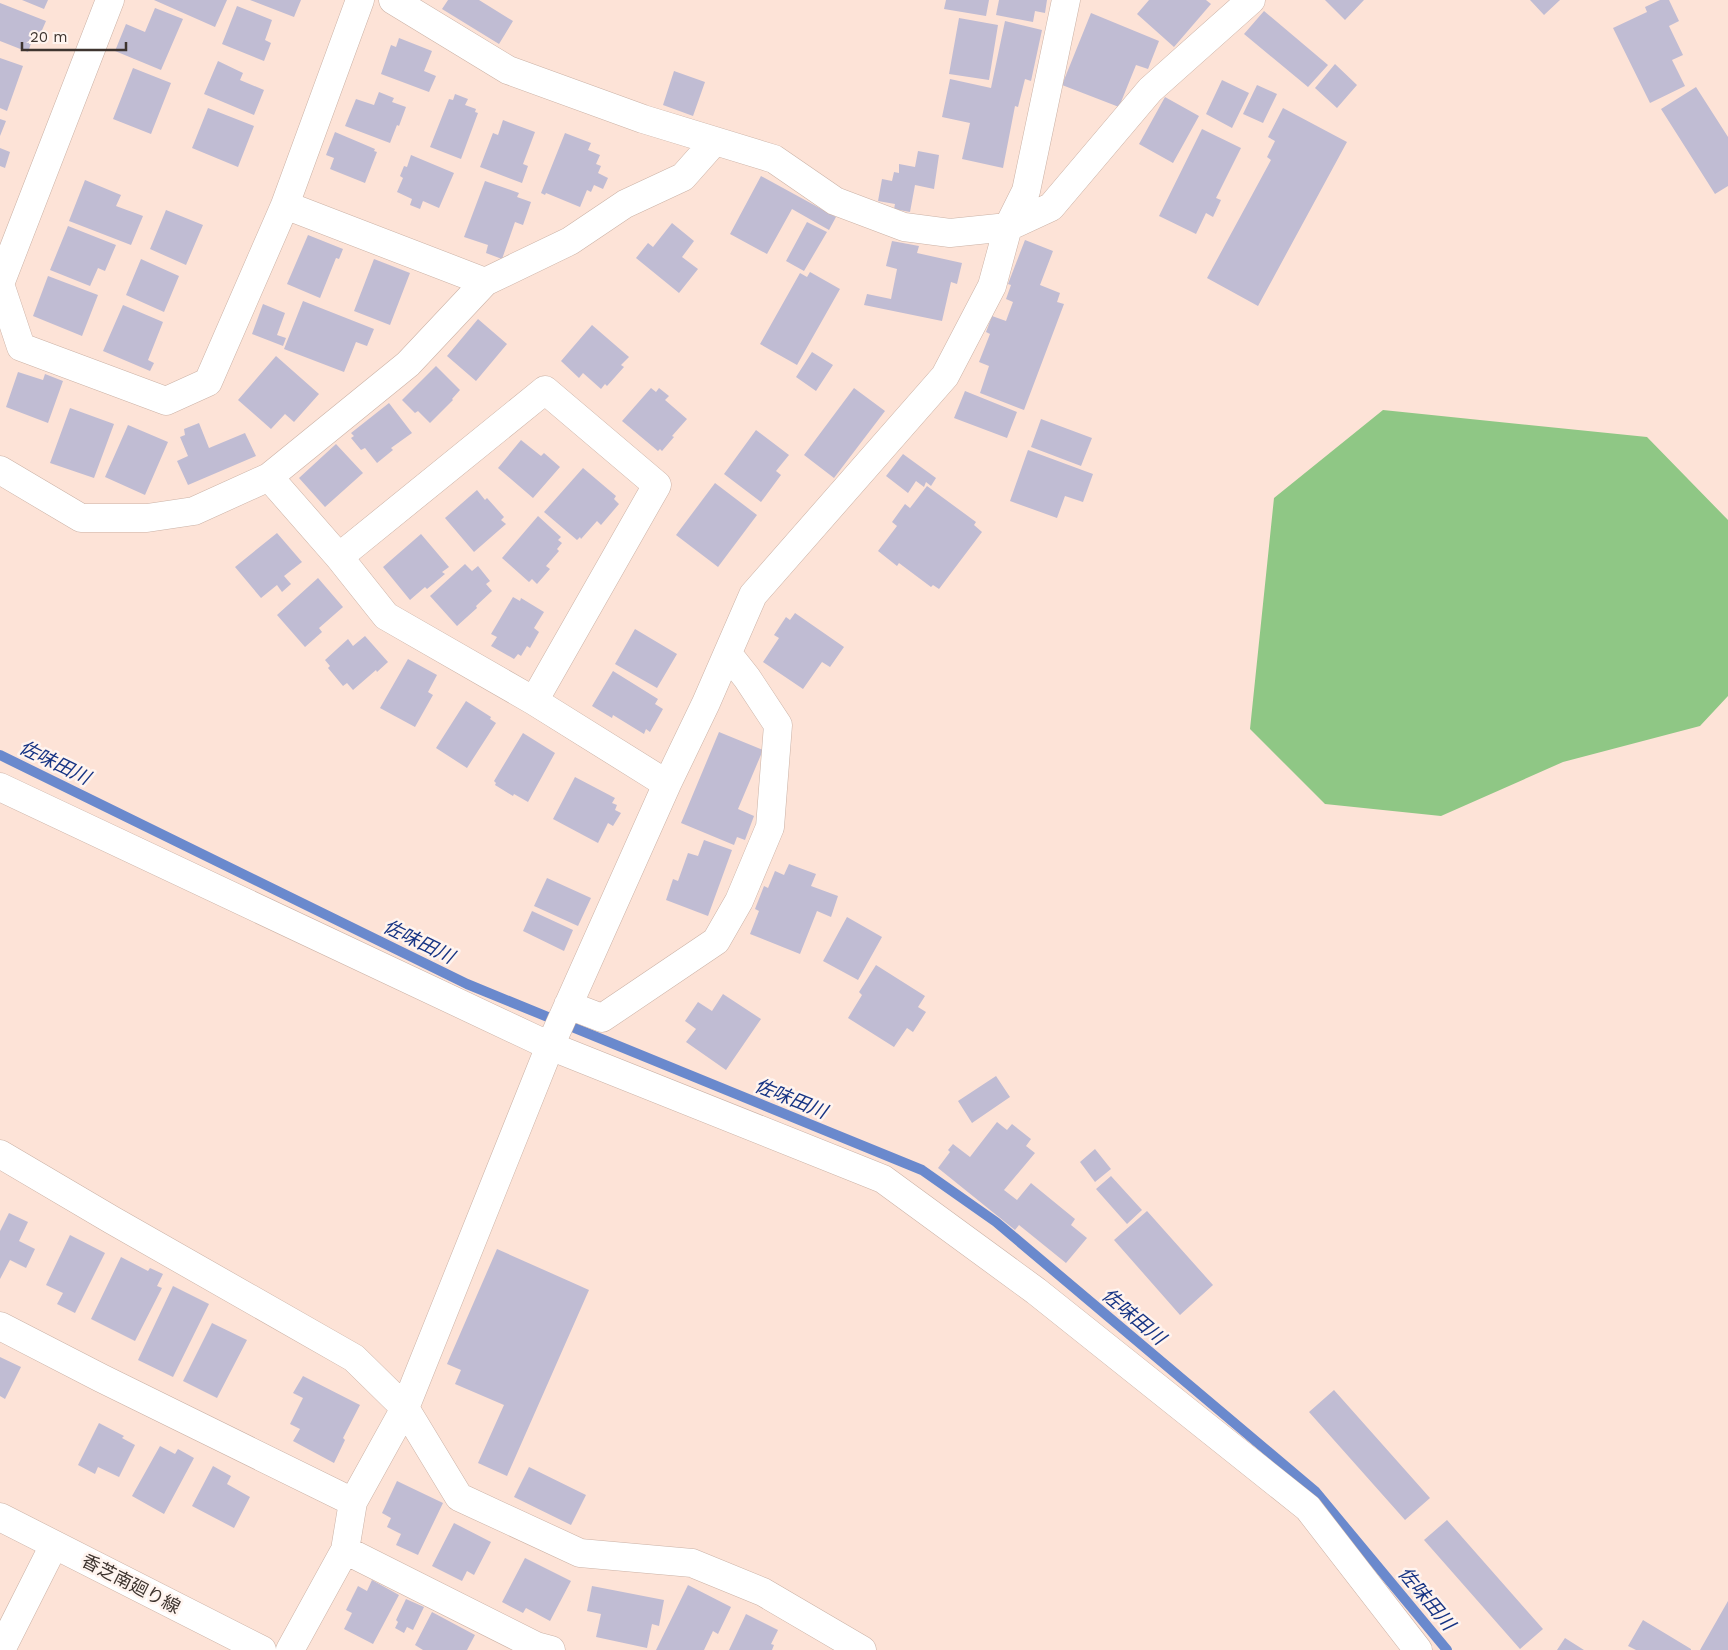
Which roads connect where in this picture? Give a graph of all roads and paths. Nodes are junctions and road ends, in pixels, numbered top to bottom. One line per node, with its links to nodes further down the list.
1 (110, 0): 10 (street)
2 (360, 0): 7 (street)
3 (393, 0): 6 (street)
4 (1066, 0): 8 (street)
5 (1251, 0): 8 (street)
6 (714, 142): 8 (street); 9 (street)
7 (285, 205): 9 (street); 10 (street)
8 (1008, 227): 14 (street)
9 (485, 282): 12 (street)
10 (0, 284)
11 (0, 470): 12 (street)
12 (269, 477): 13 (street)
13 (339, 557): 15 (street); 15 (street)
14 (728, 654): 16 (street); 18 (street)
15 (534, 701): 16 (street)
16 (667, 784): 18 (street)
17 (0, 787): 19 (street)
18 (568, 1006): 19 (street)
19 (550, 1046): 22 (street); 32 (street)
20 (0, 1154): 22 (street)
21 (0, 1326): 23 (street)
22 (405, 1408): 23 (street); 31 (street)
23 (353, 1502): 26 (street)
24 (0, 1518): 25 (street, 香芝南廻り線)
25 (54, 1545): 27 (street); 28 (street, 香芝南廻り線)
26 (345, 1550): 29 (street); 30 (street)
27 (1, 1650)
28 (262, 1650)
29 (290, 1650)
30 (551, 1650)
31 (862, 1650)
32 (1418, 1650)

